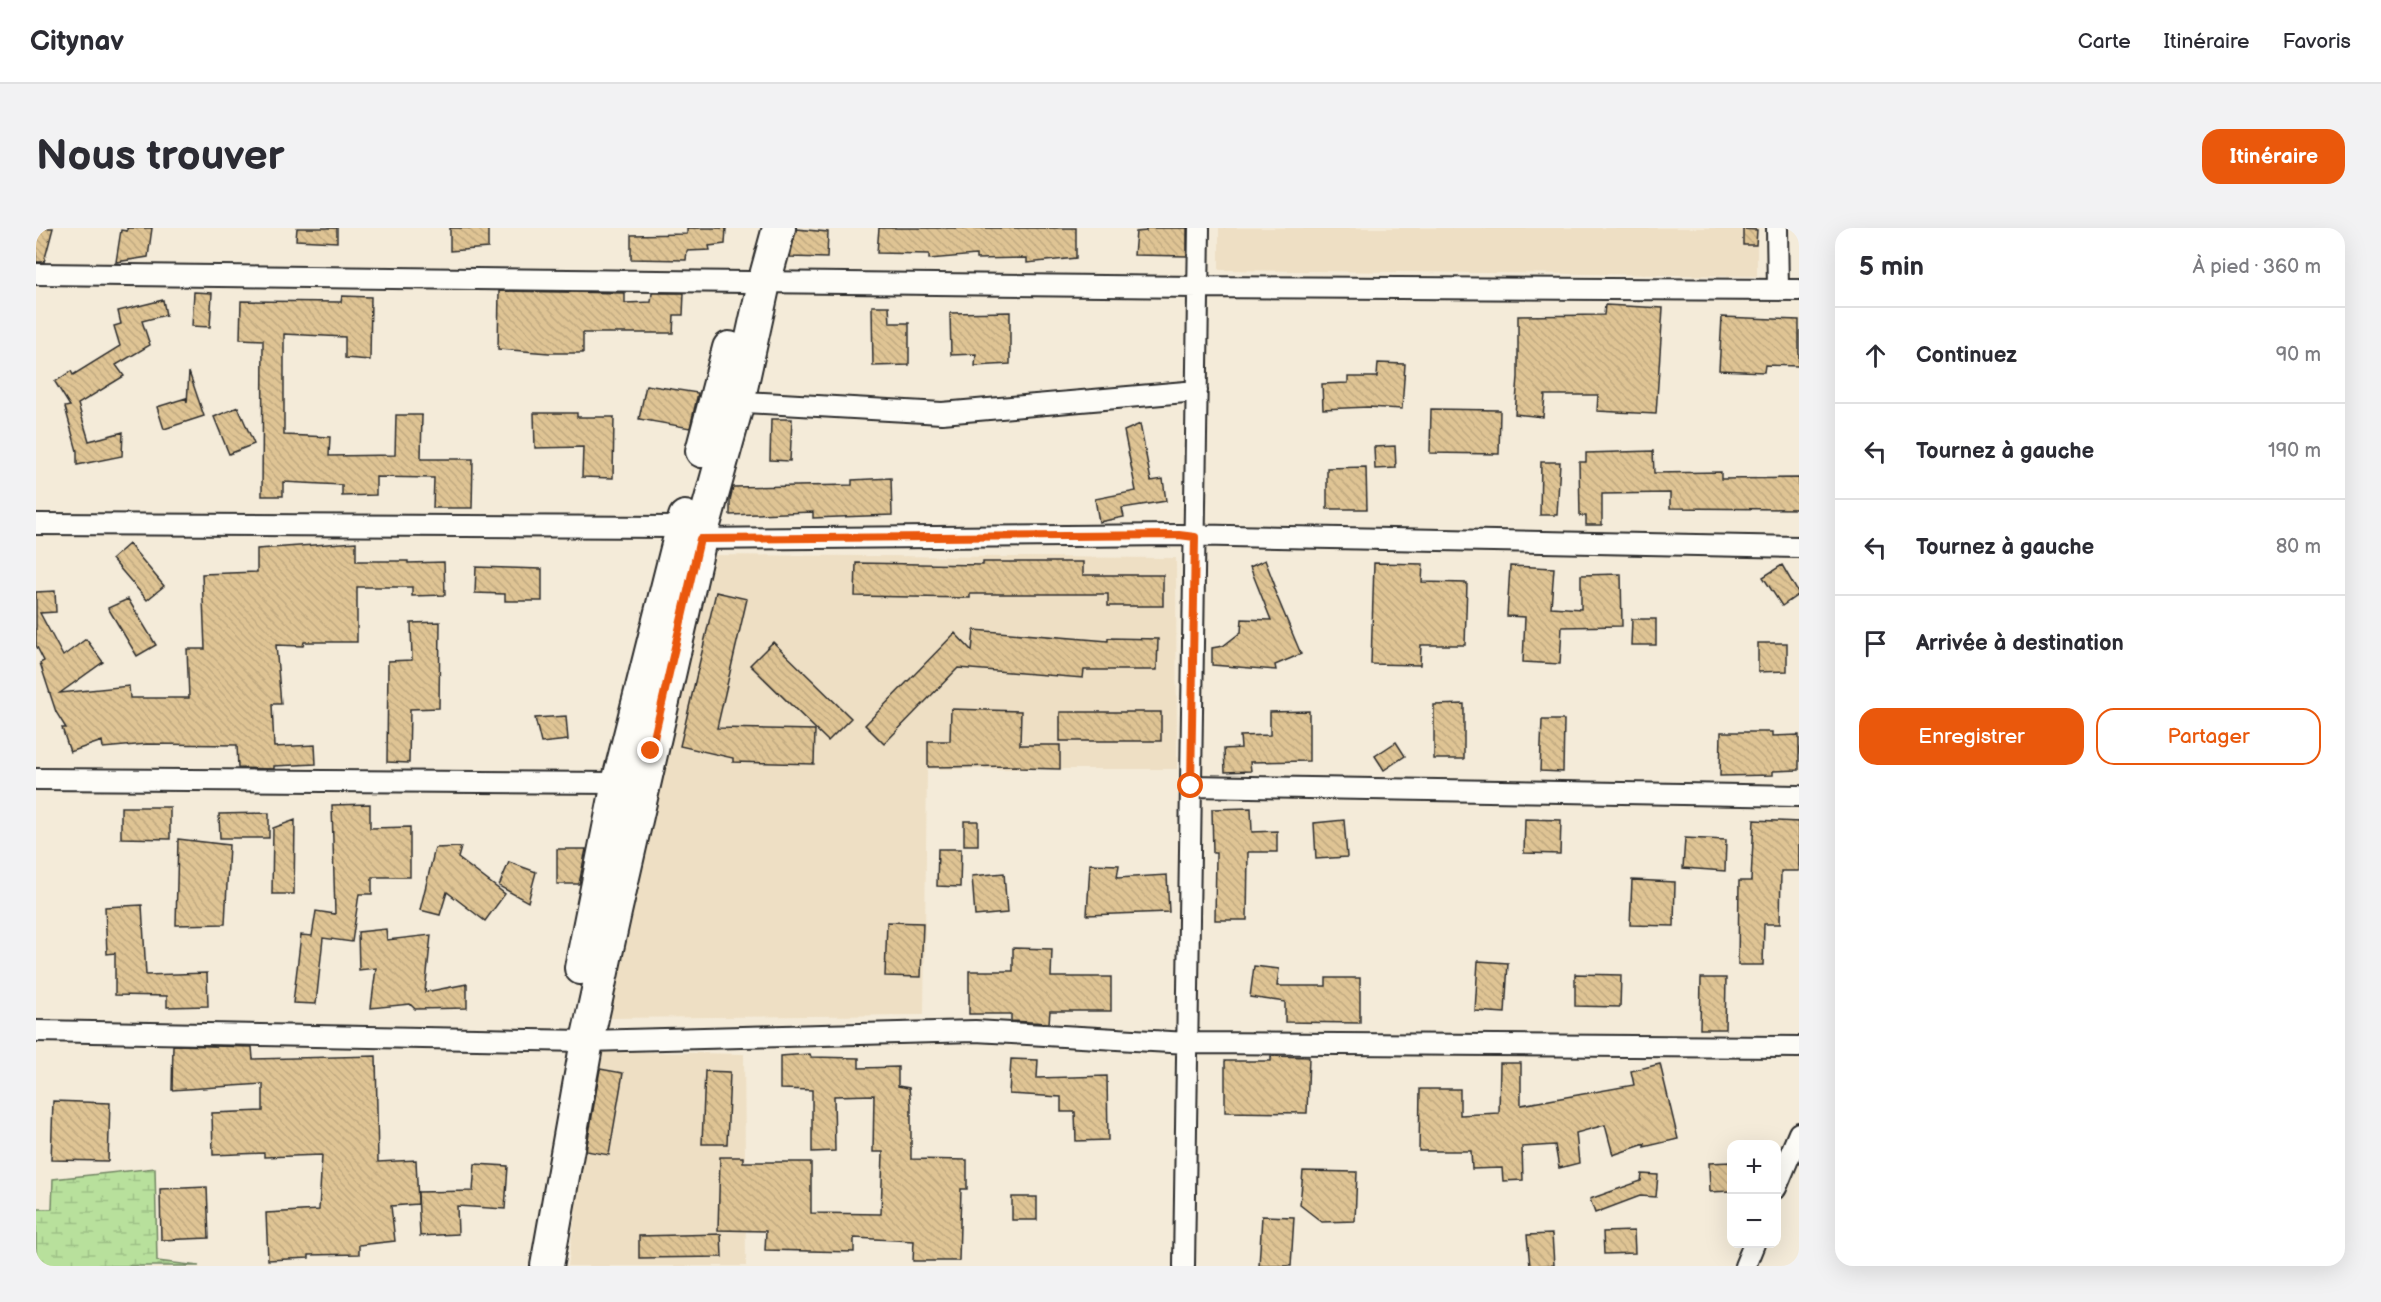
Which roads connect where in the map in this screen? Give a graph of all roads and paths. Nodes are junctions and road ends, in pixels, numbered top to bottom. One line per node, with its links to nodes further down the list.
1 (759, 228): 6 (main road)
2 (779, 228): 6 (main road)
3 (1199, 228): 7 (street)
4 (1777, 228): 8 (street)
5 (36, 274): 6 (street)
6 (755, 283): 7 (street); 11 (main road)
7 (1198, 287): 8 (street); 10 (street)
8 (1779, 289): 9 (street)
9 (1799, 290)
10 (1197, 391): 11 (street); 14 (street)
11 (727, 401): 13 (main road)
12 (36, 524): 13 (street)
13 (687, 535): 14 (street); 17 (main road); 21 (main road)
14 (1195, 537): 15 (street); 18 (street)
15 (1799, 547)
16 (36, 779): 17 (street)
17 (618, 783): 21 (main road)
18 (1191, 786): 19 (street); 22 (street)
19 (1799, 796)
20 (36, 1031): 21 (street)
21 (577, 1040): 22 (street); 27 (main road); 28 (main road)
22 (1188, 1044): 23 (street); 29 (street)
23 (1799, 1047)
24 (1799, 1133): 25 (street)
25 (1781, 1176)
26 (1752, 1248): 30 (street)
27 (531, 1266)
28 (547, 1266)
29 (1184, 1266)
30 (1745, 1266)

